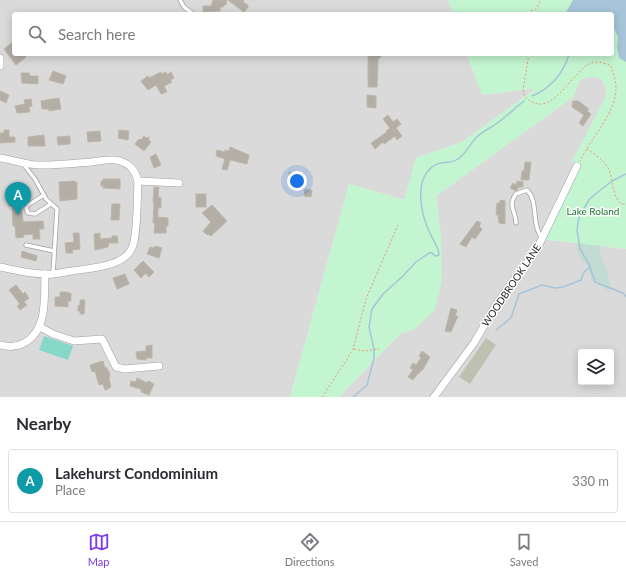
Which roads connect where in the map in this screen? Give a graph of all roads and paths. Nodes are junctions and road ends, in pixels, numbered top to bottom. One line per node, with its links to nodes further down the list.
1 (180, 0): 3 (lane)
2 (541, 0): 4 (path)
3 (190, 12)
4 (530, 12)
5 (529, 56): 8 (path)
6 (0, 58): 7 (street)
7 (0, 66)
8 (586, 149): 11 (path); 16 (path)
9 (0, 158): 10 (street)
10 (23, 164): 12 (street); 14 (lane)
11 (577, 166): 19 (street, WOODBROOK LANE)
12 (138, 181): 13 (street); 23 (street)
13 (179, 183)
14 (44, 195): 15 (lane); 15 (lane)
15 (51, 204): 21 (lane)
16 (626, 204)
17 (516, 223): 19 (lane)
18 (398, 225): 26 (path)
19 (542, 238): 30 (street, WOODBROOK LANE)
20 (26, 245): 21 (lane)
21 (54, 251): 23 (lane)
22 (0, 266): 23 (street)
23 (49, 274): 24 (street)
24 (40, 327): 25 (street); 28 (street)
25 (0, 345)
26 (353, 349): 27 (path); 29 (path)
27 (379, 349)
28 (159, 366)
29 (322, 397)
30 (434, 397)

